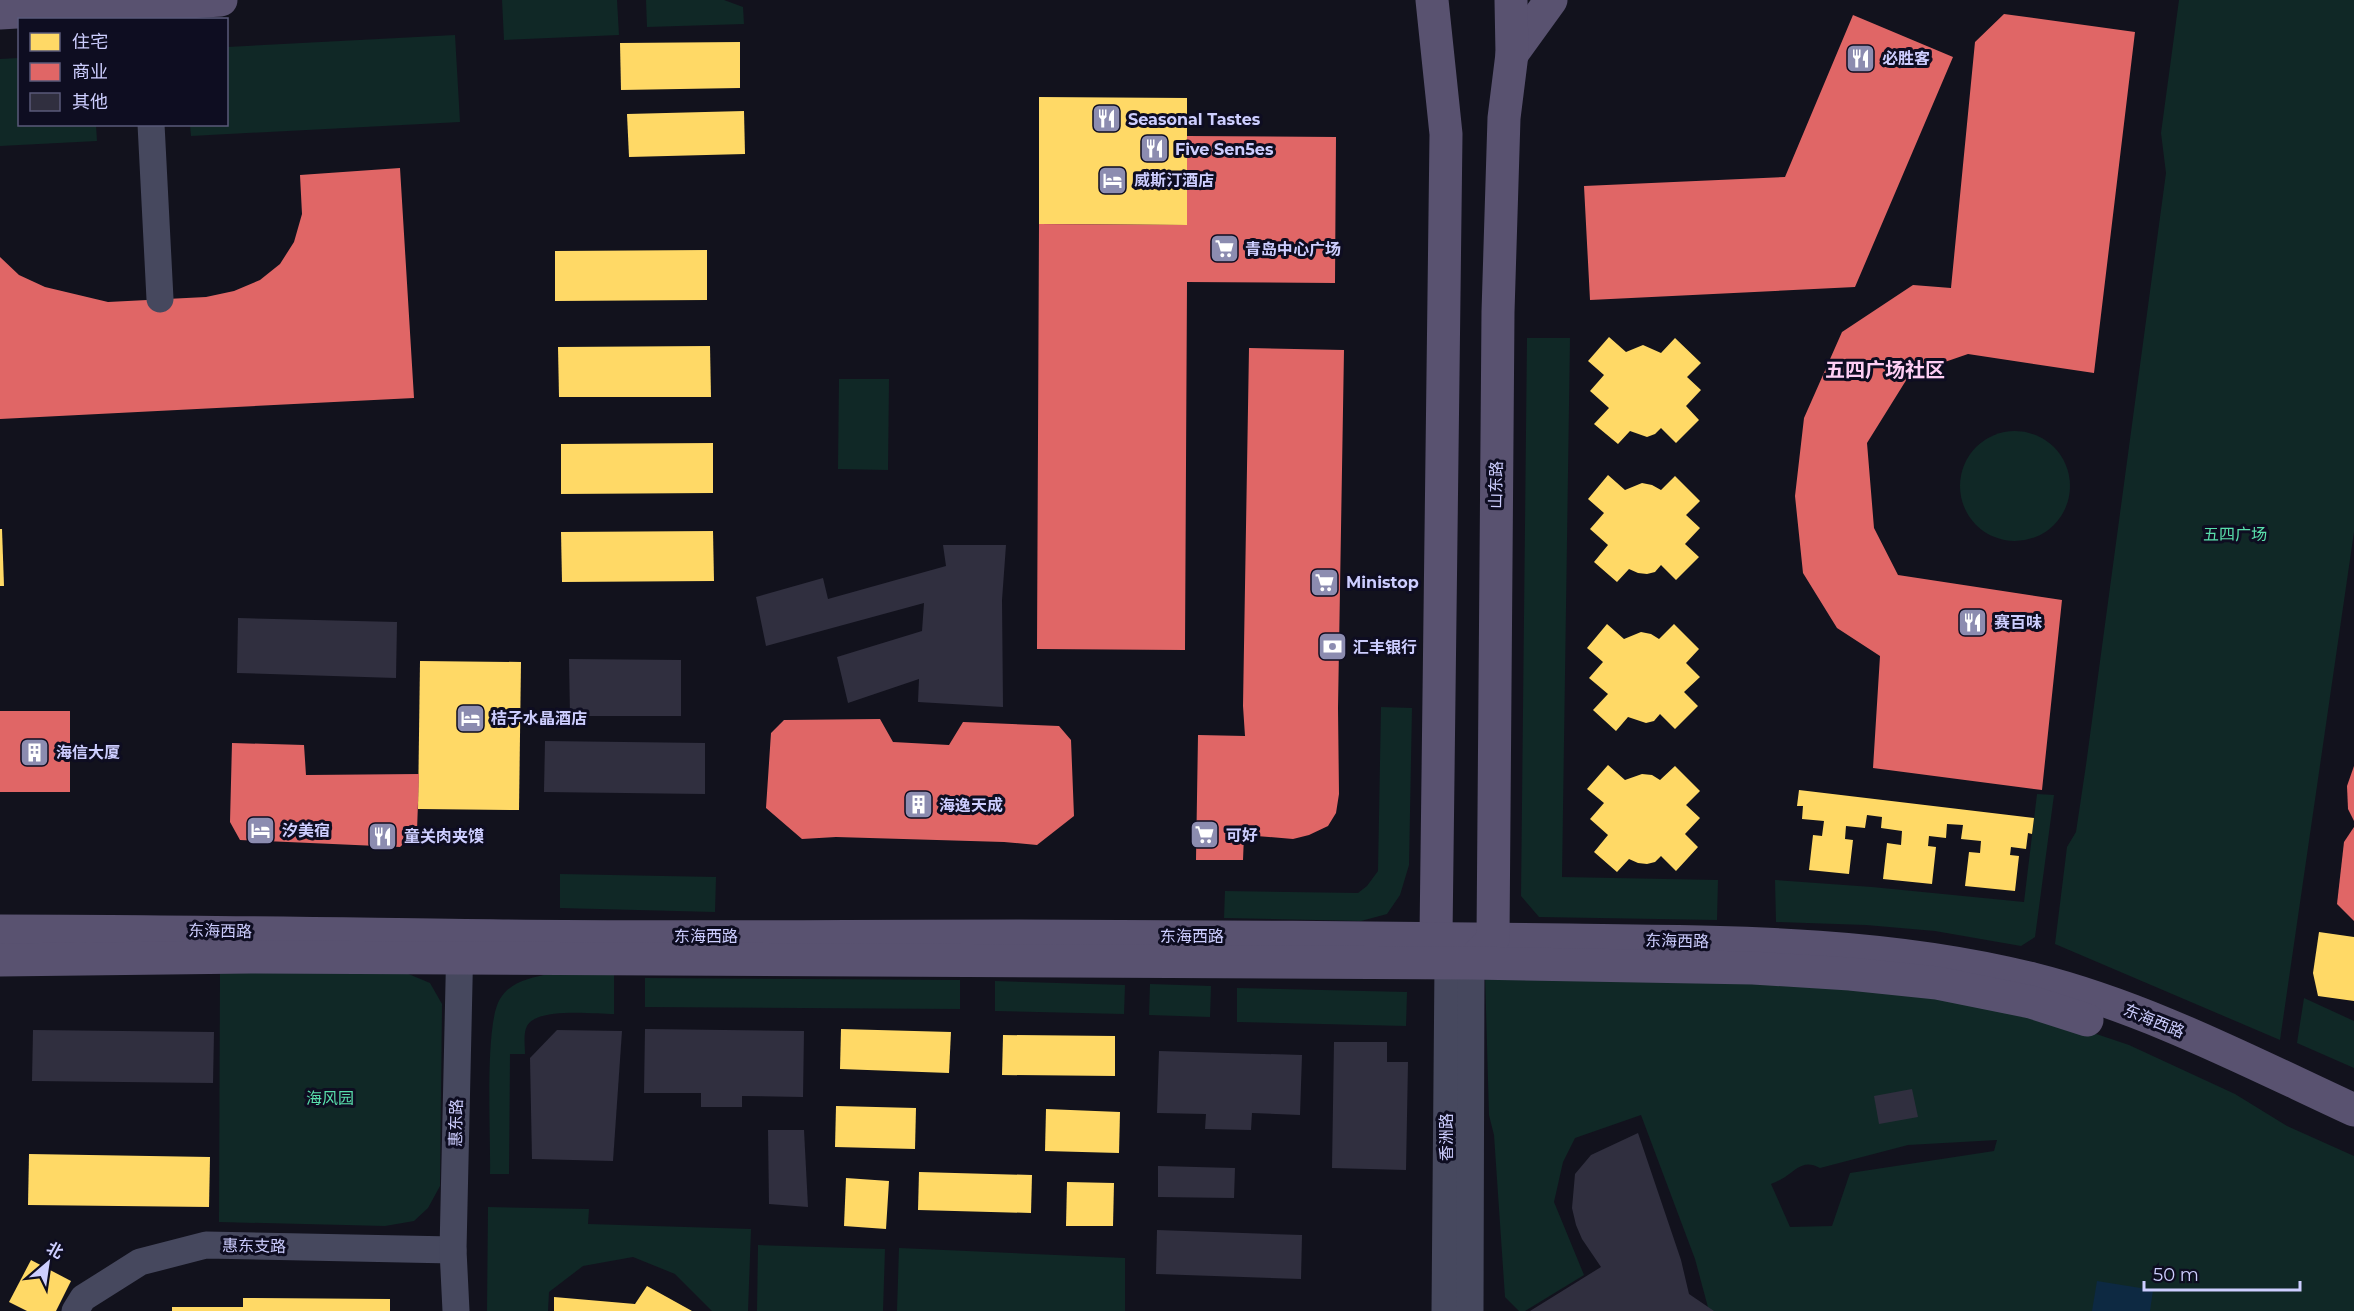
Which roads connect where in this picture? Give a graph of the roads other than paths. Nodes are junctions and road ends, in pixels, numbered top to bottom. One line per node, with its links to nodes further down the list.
1 (221, 0): 6 (main road)
2 (1432, 0): 13 (main road)
3 (1511, 0): 7 (main road, 山东路)
4 (1551, 0): 7 (main road)
5 (0, 13): 6 (main road)
6 (145, 13)
7 (1512, 54): 11 (main road, 山东路)
8 (151, 126): 9 (street)
9 (160, 299)
10 (0, 931): 12 (main road, 东海西路)
11 (1493, 939): 13 (main road, 东海西路); 13 (main road); 15 (main road, 东海西路)
12 (460, 947): 13 (main road, 东海西路); 14 (main road, 东海西路); 17 (street, 惠东路)
13 (1452, 954): 16 (main road, 东海西路); 20 (street, 香洲路); 21 (street, 香洲路)
14 (0, 960)
15 (2354, 1110)
16 (2354, 1135)
17 (453, 1250): 18 (street, 惠东支路); 19 (street, 惠东路)
18 (75, 1311)
19 (456, 1311)
20 (1445, 1311)
21 (1470, 1311)

